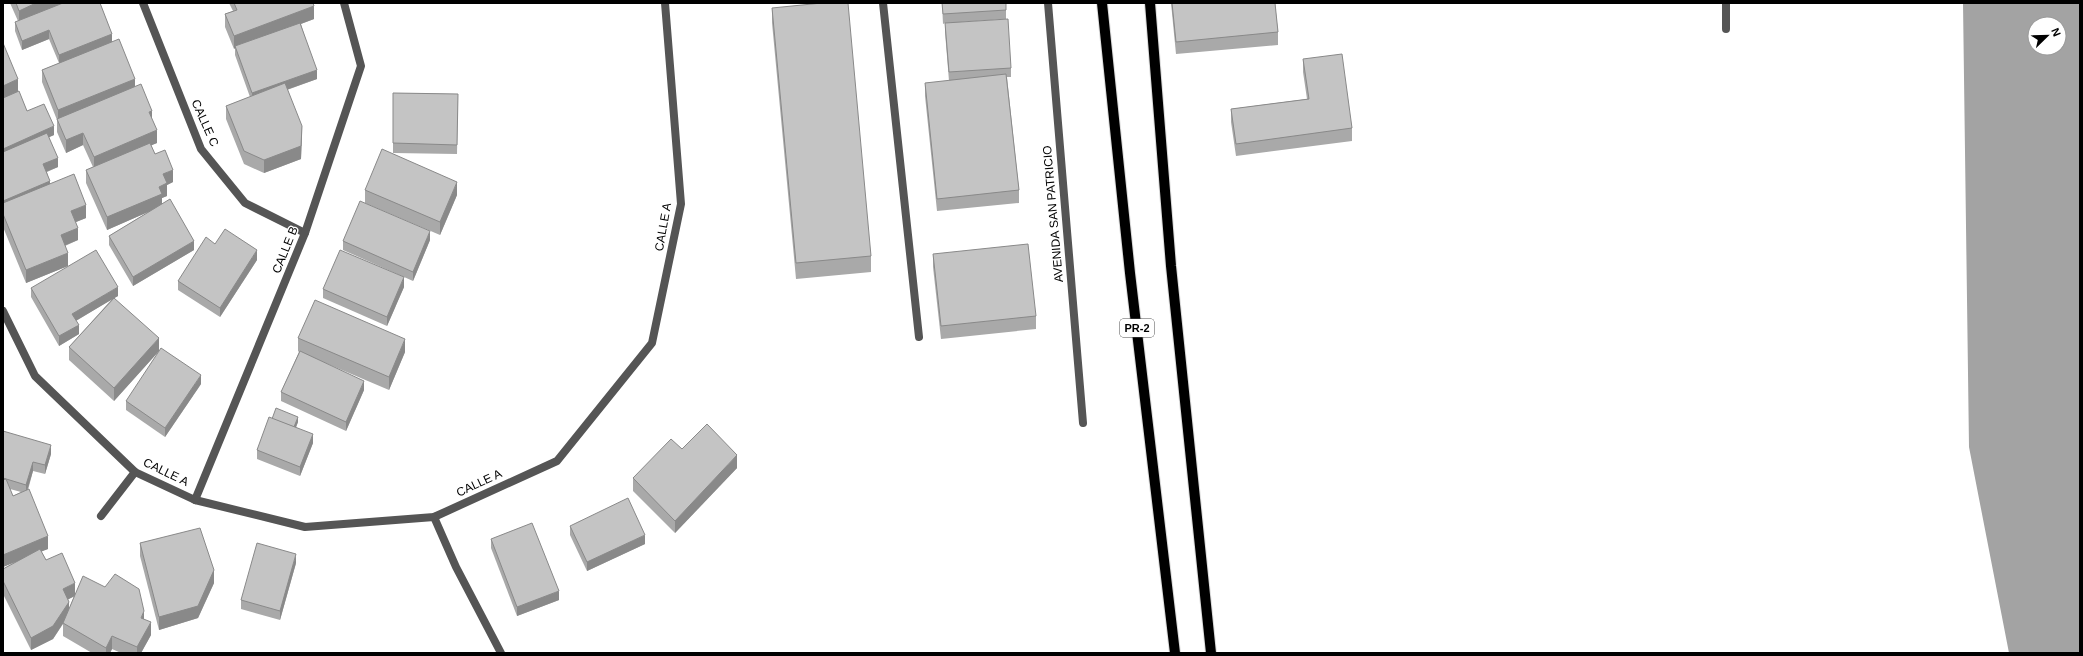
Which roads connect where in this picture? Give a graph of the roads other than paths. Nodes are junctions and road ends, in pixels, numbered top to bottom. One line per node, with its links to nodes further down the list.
1 (143, 3): 10 (street, CALLE C)
2 (344, 3): 10 (street, CALLE B)
3 (665, 3): 17 (street, CALLE A)
4 (883, 3): 12 (street)
5 (1048, 3): 13 (street, AVENIDA SAN PATRICIO)
6 (1102, 3): 19 (main road, PR-2)
7 (1150, 3): 20 (main road)
8 (1726, 3): 9 (street)
9 (1726, 29)
10 (305, 233): 15 (street, CALLE B)
11 (3, 311): 14 (street, CALLE A)
12 (919, 337)
13 (1083, 423)
14 (136, 472): 15 (street, CALLE A); 16 (street)
15 (195, 500): 17 (street, CALLE A)
16 (101, 516)
17 (434, 517): 18 (street)
18 (501, 653)
19 (1175, 653)
20 (1211, 653)

